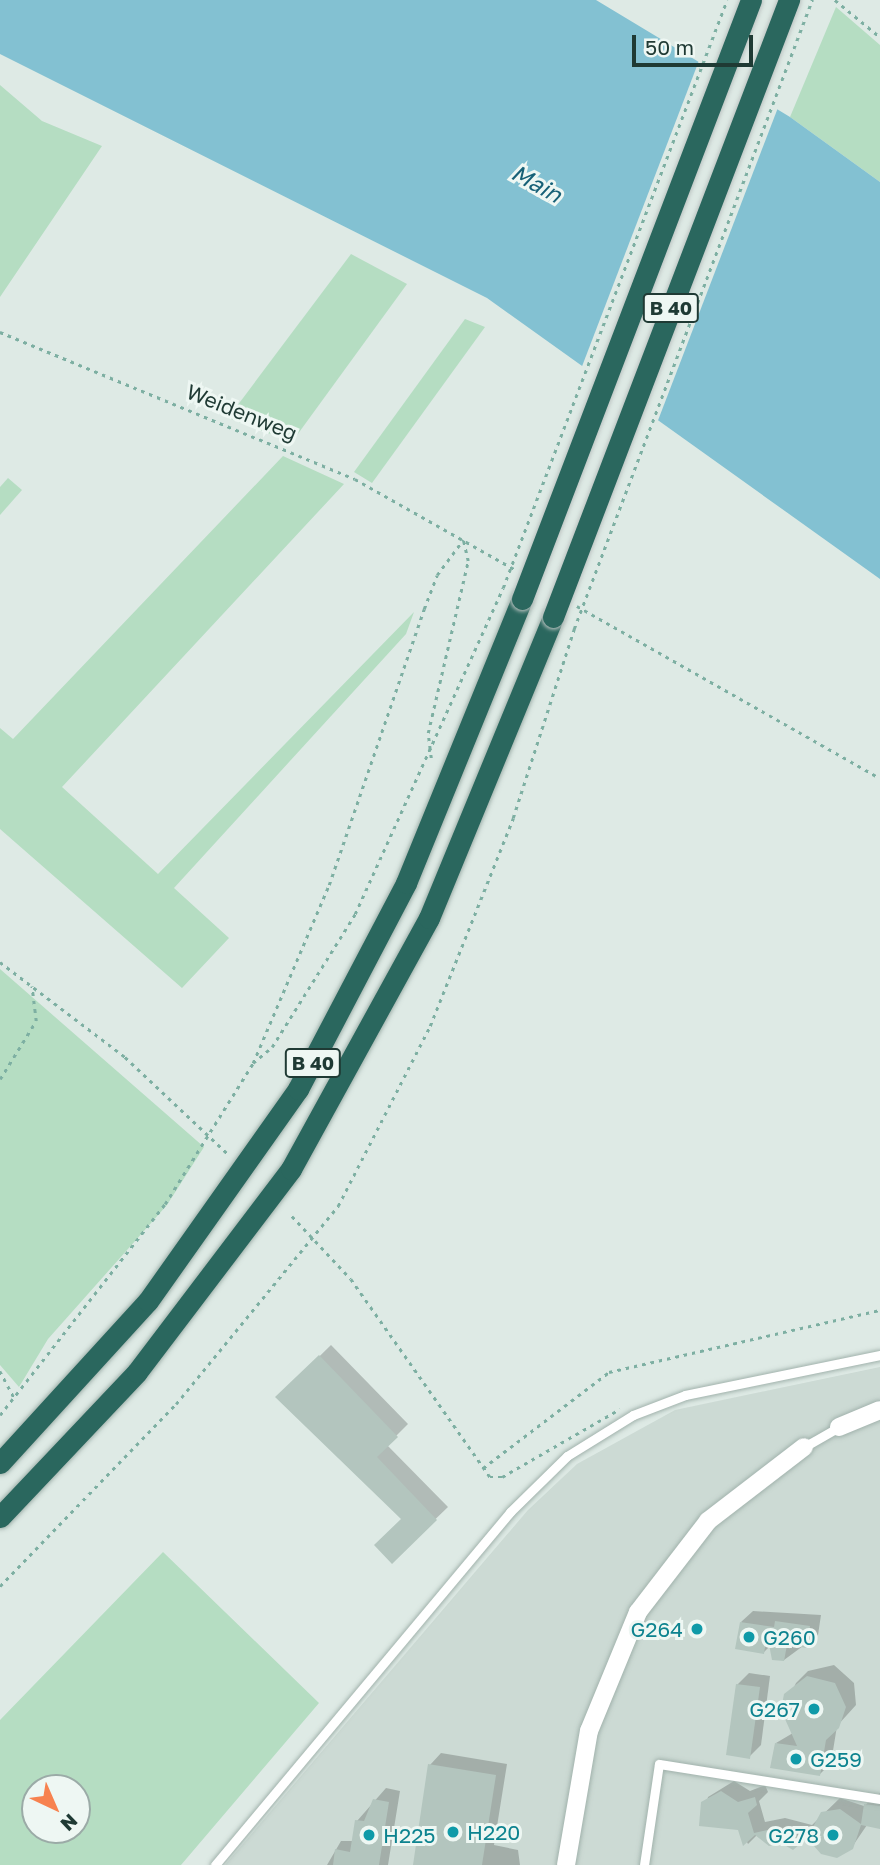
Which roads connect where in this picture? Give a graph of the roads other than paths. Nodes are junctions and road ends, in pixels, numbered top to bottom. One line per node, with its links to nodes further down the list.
1 (751, 0): 7 (highway, B 40, bridge)
2 (789, 0): 8 (highway, B 40, bridge)
3 (880, 1355): 10 (lane)
4 (880, 1410): 5 (street)
5 (839, 1427): 6 (lane)
6 (804, 1447): 11 (street)
7 (0, 1462)
8 (0, 1517)
9 (880, 1799): 12 (lane)
10 (215, 1865)
11 (566, 1865)
12 (644, 1865)

